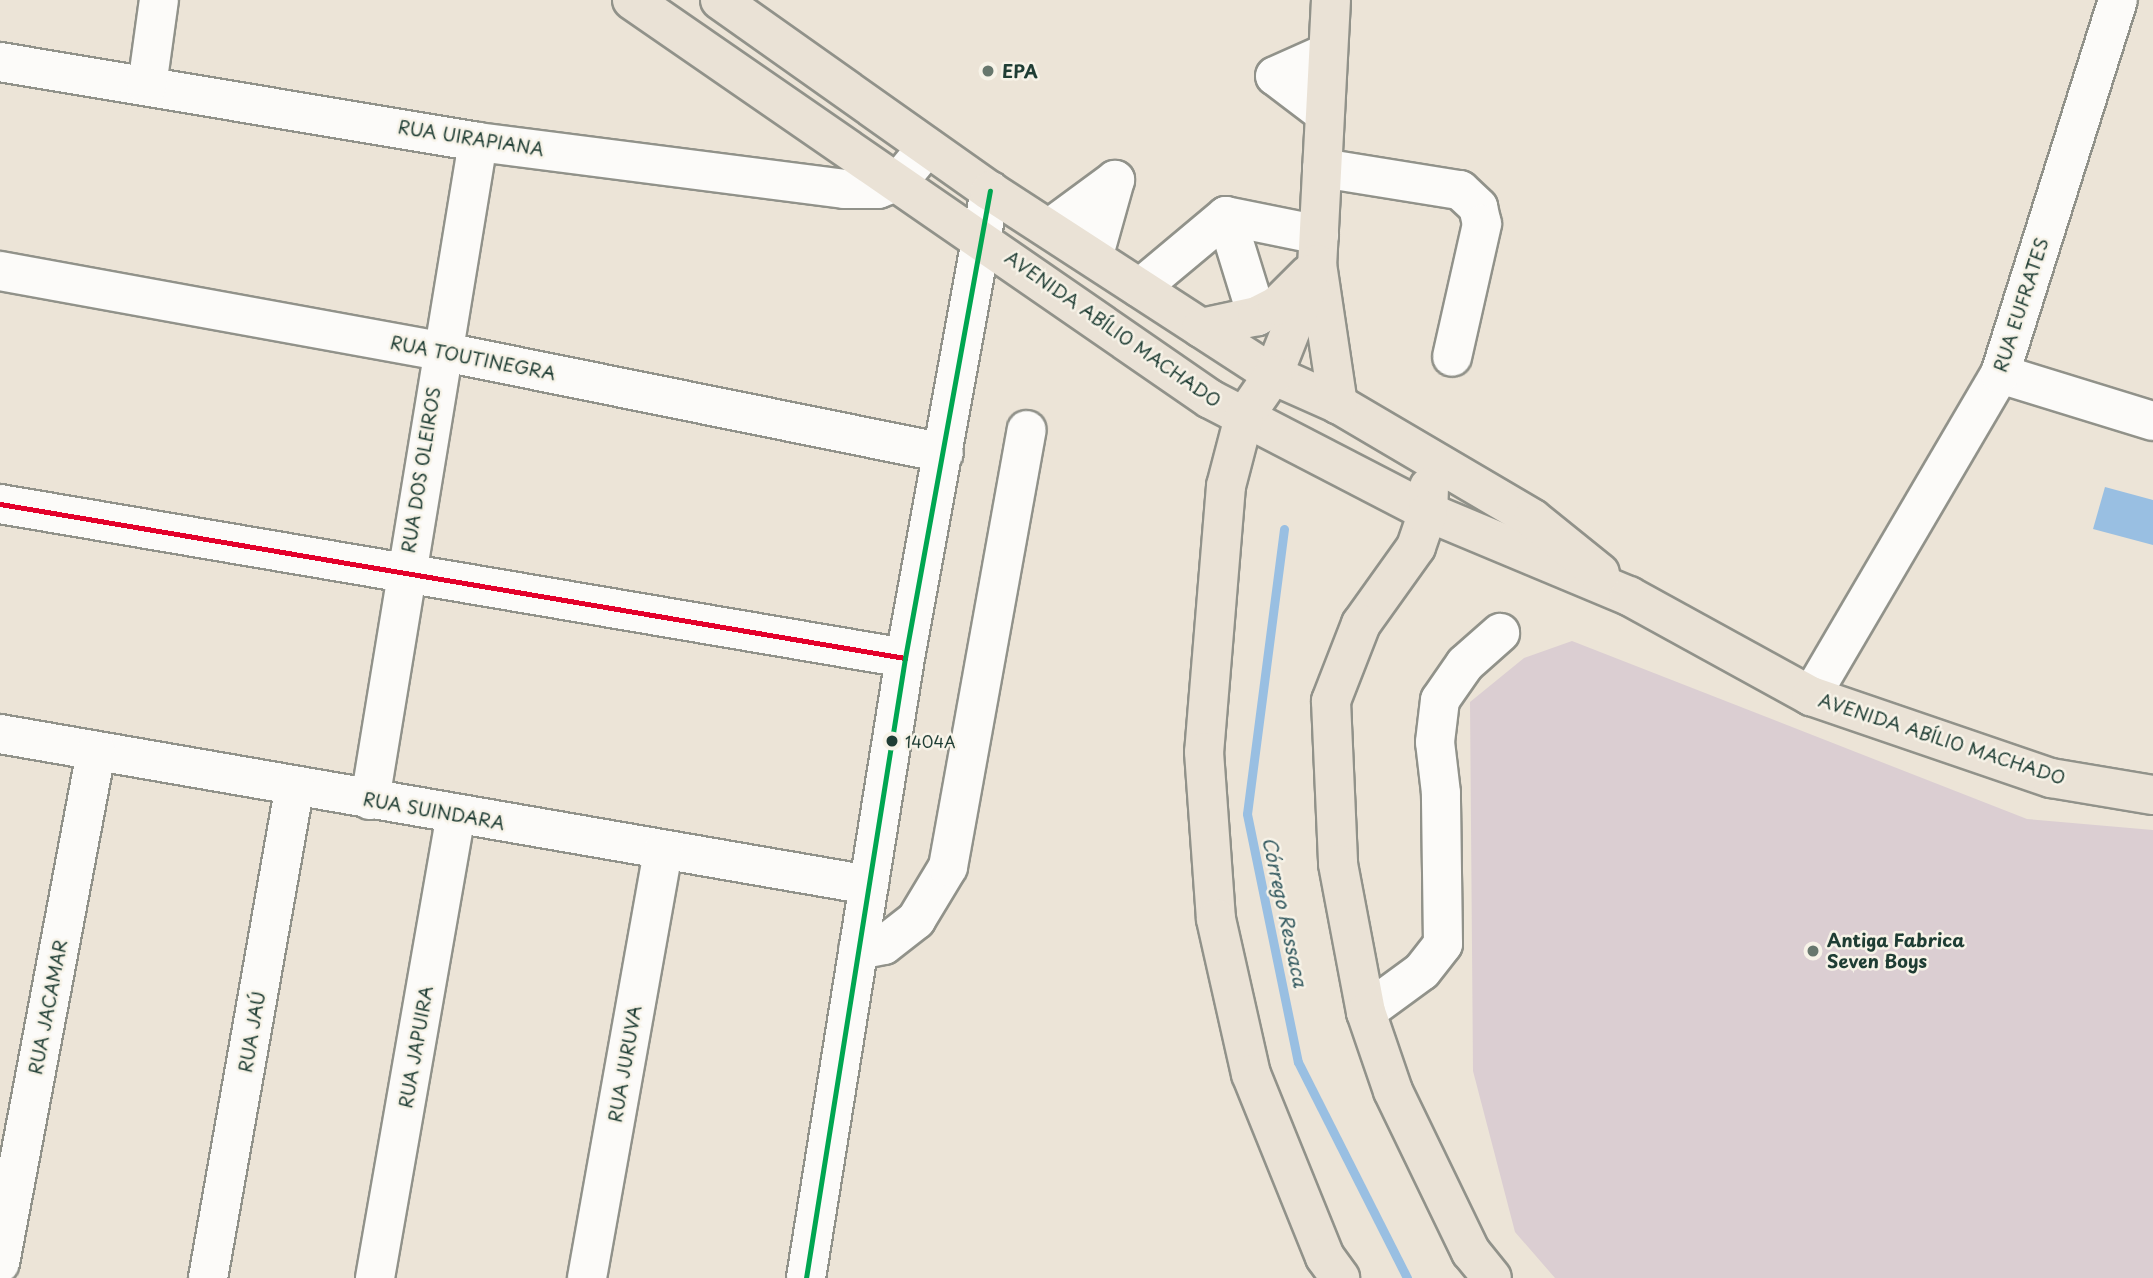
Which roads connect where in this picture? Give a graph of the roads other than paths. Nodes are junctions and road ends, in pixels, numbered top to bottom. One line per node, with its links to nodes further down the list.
1 (632, 0): 13 (main road, AVENIDA ABÍLIO MACHADO)
2 (720, 0): 11 (main road, AVENIDA ABÍLIO MACHADO)
3 (1331, 0): 6 (main road)
4 (2118, 0): 26 (street, RUA EUFRATES)
5 (156, 18): 8 (street)
6 (1327, 53): 9 (main road); 9 (street)
7 (0, 62): 8 (street, RUA UIRAPIANA)
8 (147, 86): 10 (street, RUA UIRAPIANA)
9 (1324, 113): 12 (main road)
10 (478, 142): 13 (street, RUA UIRAPIANA); 24 (street, RUA DOS OLEIROS)
11 (927, 148): 13 (street); 14 (main road, AVENIDA ABÍLIO MACHADO)
12 (1322, 168): 18 (main road); 25 (street)
13 (899, 181): 17 (main road, AVENIDA ABÍLIO MACHADO)
14 (990, 191): 16 (main road, AVENIDA ABÍLIO MACHADO); 17 (street)
15 (1226, 216): 18 (street); 21 (street); 22 (street)
16 (1050, 228): 19 (main road, AVENIDA ABÍLIO MACHADO); 19 (street)
17 (980, 236): 28 (main road, AVENIDA ABÍLIO MACHADO); 34 (street)
18 (1318, 249): 22 (main road); 27 (main road); 29 (main road)
19 (1094, 255): 21 (main road, AVENIDA ABÍLIO MACHADO)
20 (0, 271): 24 (street, RUA TOUTINEGRA)
21 (1140, 288): 23 (main road, AVENIDA ABÍLIO MACHADO)
22 (1257, 316): 23 (main road)
23 (1200, 328): 27 (main road, AVENIDA ABÍLIO MACHADO)
24 (440, 351): 34 (street, RUA TOUTINEGRA); 38 (street, RUA DOS OLEIROS)
25 (1452, 357)
26 (2000, 374): 31 (street); 42 (street, RUA EUFRATES)
27 (1273, 375): 29 (main road, AVENIDA ABÍLIO MACHADO); 30 (main road)
28 (1210, 399): 30 (main road, AVENIDA ABÍLIO MACHADO); 35 (main road)
29 (1338, 404): 33 (main road, AVENIDA ABÍLIO MACHADO)
30 (1244, 417): 35 (main road); 37 (main road, AVENIDA ABÍLIO MACHADO)
31 (2153, 421)
32 (1027, 430): 51 (street)
33 (1412, 448): 37 (main road); 39 (main road, AVENIDA ABÍLIO MACHADO)
34 (944, 453): 41 (street)
35 (1226, 486): 58 (main road)
36 (0, 504): 38 (street)
37 (1428, 512): 39 (main road, AVENIDA ABÍLIO MACHADO); 52 (main road)
38 (404, 572): 41 (street); 47 (street, RUA DOS OLEIROS)
39 (1629, 596): 42 (main road, AVENIDA ABÍLIO MACHADO)
40 (1500, 633): 52 (street)
41 (905, 658): 50 (street)
42 (1811, 696): 46 (main road, AVENIDA ABÍLIO MACHADO)
43 (0, 734): 44 (street, RUA SUINDARA)
44 (96, 752): 45 (street, RUA SUINDARA); 53 (street, RUA JACAMAR)
45 (295, 786): 47 (street, RUA SUINDARA); 54 (street, RUA JAÚ)
46 (2153, 795)
47 (370, 800): 48 (street, RUA SUINDARA)
48 (456, 816): 49 (street, RUA SUINDARA); 55 (street, RUA JAPUIRA)
49 (663, 850): 50 (street, RUA SUINDARA); 56 (street, RUA JURUVA)
50 (869, 885): 51 (street)
51 (858, 950): 57 (street)
52 (1366, 1012): 59 (main road)
53 (0, 1263)
54 (208, 1278)
55 (375, 1278)
56 (587, 1278)
57 (806, 1278)
58 (1340, 1278)
59 (1492, 1278)

